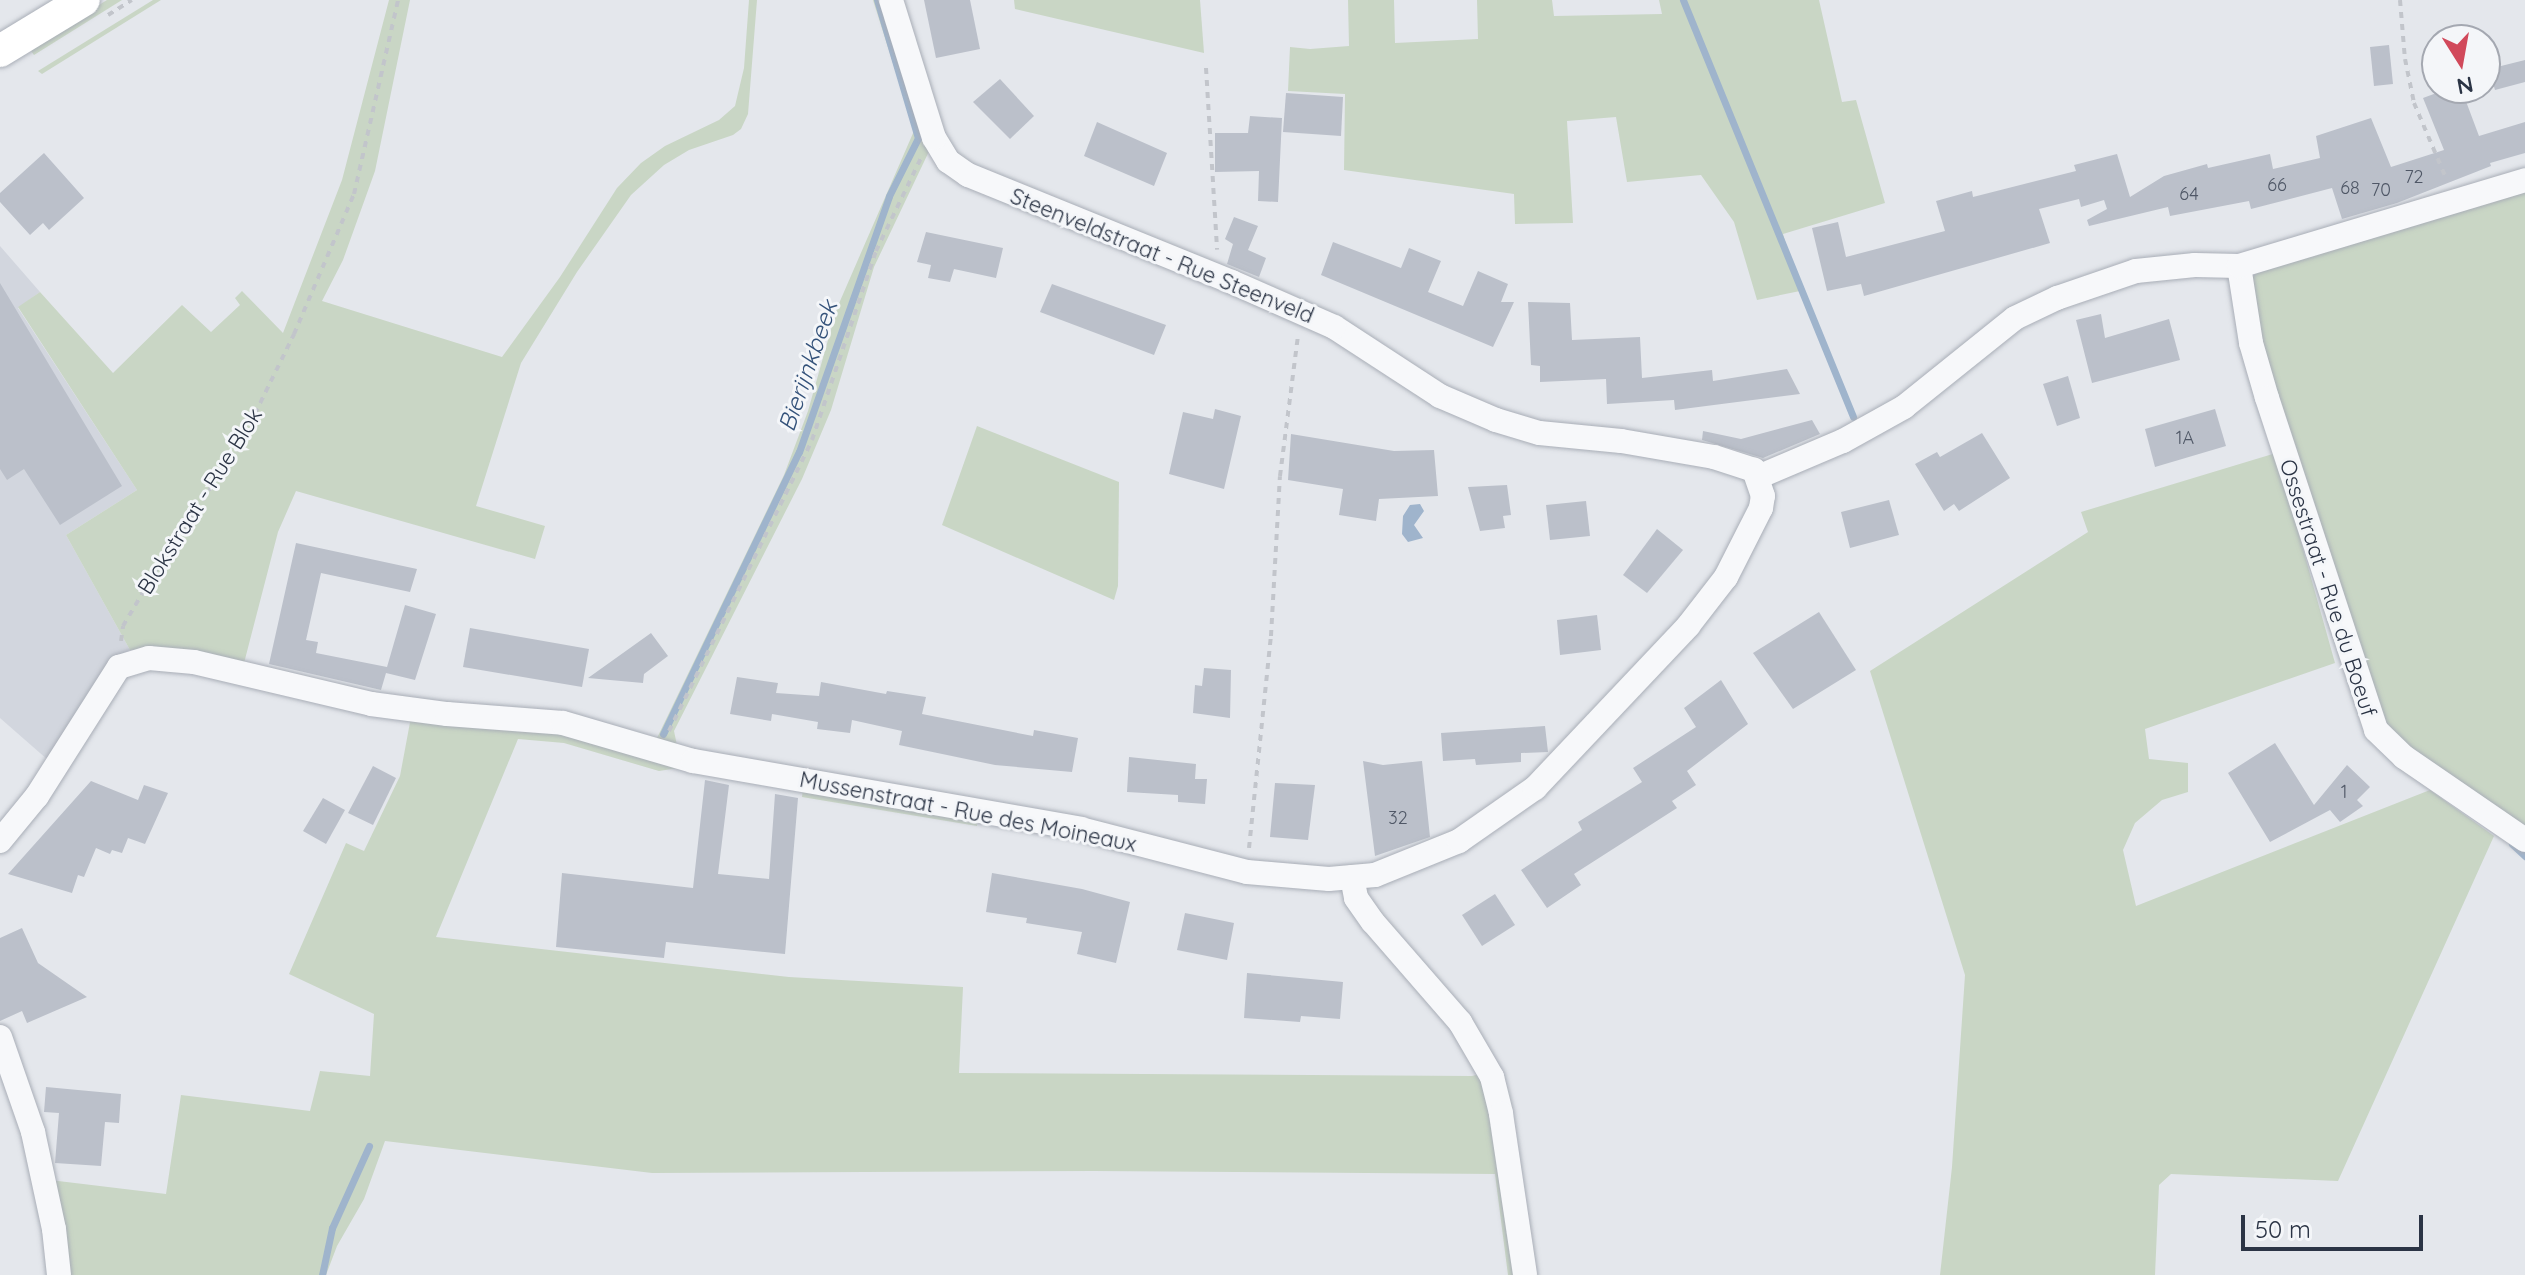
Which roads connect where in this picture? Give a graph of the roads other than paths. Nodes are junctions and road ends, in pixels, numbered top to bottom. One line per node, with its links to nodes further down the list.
1 (84, 0): 3 (main road)
2 (891, 0): 6 (street, Steenveldstraat - Rue Steenveld)
3 (0, 51)
4 (2525, 180): 5 (street)
5 (2239, 266): 6 (street); 7 (street, Ossestraat - Rue du Boeuf)
6 (1758, 477): 9 (street, Mussenstraat - Rue des Moineaux)
7 (2525, 840)
8 (0, 841): 9 (street, Mussenstraat - Rue des Moineaux)
9 (1352, 877): 12 (street)
10 (0, 1037): 11 (street)
11 (59, 1275)
12 (1525, 1275)

